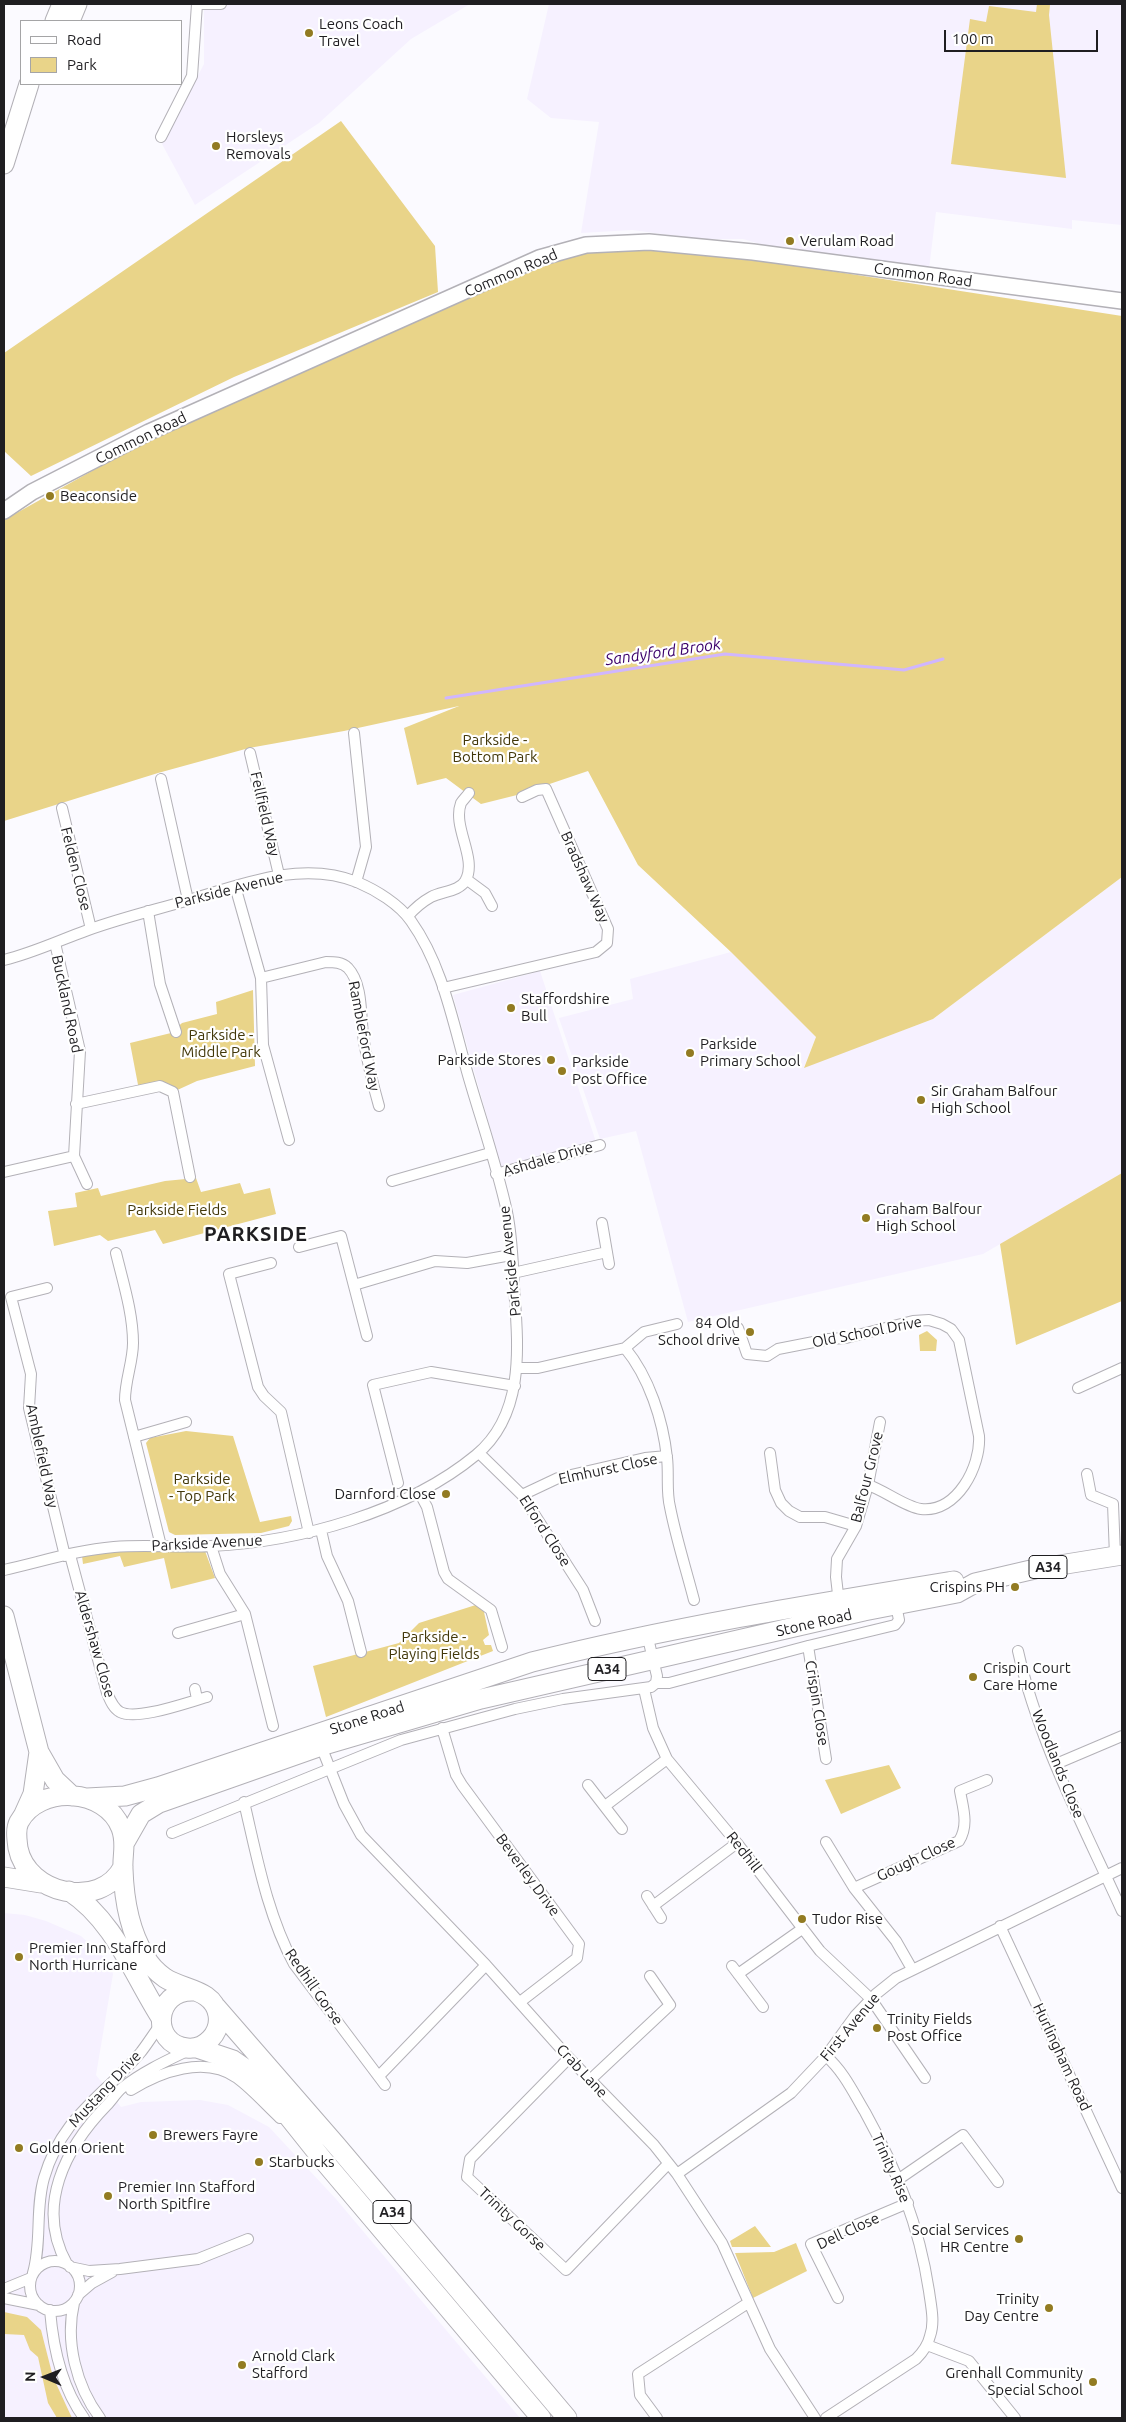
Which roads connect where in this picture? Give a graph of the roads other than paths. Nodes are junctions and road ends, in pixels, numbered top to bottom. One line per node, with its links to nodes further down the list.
1 (62, 4): 5 (highway)
2 (77, 4): 6 (highway)
3 (198, 4): 4 (street); 9 (street)
4 (221, 4)
5 (55, 20)
6 (70, 20)
7 (29, 85): 10 (highway)
8 (42, 85): 10 (highway)
9 (161, 137)
10 (6, 156)
11 (1122, 301): 12 (street, Common Road)
12 (4, 511)
13 (354, 733): 21 (street)
14 (250, 753): 19 (street, Fellfield Way)
15 (161, 779): 23 (street)
16 (469, 793): 20 (street)
17 (522, 796): 31 (street, Bradshaw Way)
18 (62, 808): 27 (street, Felden Close)
19 (280, 875): 21 (street, Parkside Avenue); 22 (street, Parkside Avenue)
20 (466, 879): 24 (street); 26 (street)
21 (356, 882): 26 (street, Parkside Avenue)
22 (235, 886): 23 (street, Parkside Avenue); 30 (street)
23 (188, 900): 25 (street, Parkside Avenue)
24 (492, 906)
25 (148, 911): 27 (street, Parkside Avenue); 32 (street)
26 (408, 916): 31 (street, Parkside Avenue)
27 (91, 929): 28 (street, Parkside Avenue)
28 (55, 943): 29 (street, Parkside Avenue); 33 (street, Buckland Road)
29 (4, 960)
30 (261, 978): 34 (street, Rambleford Way); 35 (street)
31 (443, 988): 37 (street, Parkside Avenue)
32 (176, 1032)
33 (76, 1104): 38 (street, Buckland Road); 41 (street)
34 (379, 1106)
35 (289, 1140)
36 (600, 1145): 40 (street, Ashdale Drive)
37 (490, 1153): 40 (street, Parkside Avenue); 42 (street)
38 (74, 1156): 39 (street); 43 (street, Buckland Road)
39 (4, 1172)
40 (496, 1174): 48 (street, Parkside Avenue)
41 (190, 1176)
42 (392, 1181)
43 (87, 1184)
44 (602, 1223): 46 (street)
45 (299, 1247): 52 (street)
46 (607, 1252): 50 (street); 51 (street)
47 (116, 1253): 65 (street)
48 (511, 1255): 51 (street, Parkside Avenue); 52 (street)
49 (271, 1263): 76 (street)
50 (609, 1264)
51 (513, 1273): 59 (street, Parkside Avenue)
52 (354, 1285): 57 (street)
53 (47, 1288): 54 (street, Amblefield Way)
54 (7, 1298): 79 (street, Amblefield Way)
55 (677, 1324): 58 (street)
56 (738, 1328): 71 (street, Old School Drive)
57 (367, 1336)
58 (626, 1348): 59 (street); 68 (street)
59 (517, 1368): 61 (street, Parkside Avenue)
60 (1122, 1368): 62 (street)
61 (515, 1386): 66 (street, Parkside Avenue); 70 (street)
62 (1078, 1388)
63 (186, 1422): 65 (street)
64 (880, 1422): 71 (street, Balfour Grove)
65 (134, 1437): 77 (street)
66 (479, 1453): 72 (street, Parkside Avenue); 73 (street, Elford Close)
67 (770, 1453): 74 (street)
68 (667, 1456): 73 (street, Elmhurst Close); 83 (street)
69 (1087, 1474): 80 (street)
70 (398, 1483)
71 (868, 1485): 74 (street, Balfour Grove)
72 (419, 1492): 75 (street, Parkside Avenue); 92 (street)
73 (522, 1494): 88 (street, Elford Close)
74 (856, 1526): 85 (street, Balfour Grove)
75 (321, 1530): 76 (street, Parkside Avenue); 94 (street)
76 (308, 1533): 78 (street, Parkside Avenue)
77 (161, 1546): 78 (street, Parkside Avenue); 79 (street, Parkside Avenue)
78 (211, 1546): 86 (street)
79 (68, 1555): 81 (street, Parkside Avenue); 98 (street, Aldershaw Close)
80 (1119, 1555): 82 (highway, Stone Road / A34)
81 (4, 1570)
82 (975, 1583): 84 (highway, Stone Road / A34); 85 (highway, Stone Road / A34)
83 (694, 1600)
84 (896, 1605): 85 (highway, Stone Road / A34); 91 (street)
85 (840, 1608): 90 (highway, Stone Road / A34); 95 (highway, Stone Road / A34)
86 (244, 1614): 89 (street); 99 (street)
87 (4, 1616): 103 (highway)
88 (595, 1621)
89 (178, 1633)
90 (647, 1634): 95 (street); 110 (highway, Stone Road / A34)
91 (808, 1646): 96 (street); 105 (street, Crispin Close)
92 (502, 1647)
93 (1018, 1651): 106 (street, Woodlands Close)
94 (361, 1652)
95 (652, 1660): 96 (street); 102 (highway, Stone Road / A34)
96 (656, 1683): 97 (street)
97 (644, 1689): 100 (street); 104 (street, Redhill)
98 (200, 1695)
99 (273, 1726)
100 (442, 1728): 107 (street); 137 (street, Beverley Drive)
101 (1122, 1736): 106 (street)
102 (321, 1746): 107 (street, Crab Lane); 116 (highway, Stone Road / A34)
103 (39, 1752): 110 (highway); 114 (highway)
104 (667, 1759): 112 (street); 118 (street, Redhill)
105 (826, 1759)
106 (1056, 1764): 121 (street, Woodlands Close)
107 (331, 1770): 111 (street); 132 (street, Crab Lane)
108 (987, 1780): 124 (street, Gough Close)
109 (588, 1784): 112 (street)
110 (80, 1797): 114 (highway); 116 (highway)
111 (244, 1802): 115 (street); 132 (street, Redhill Gorse)
112 (605, 1806): 113 (street)
113 (622, 1828)
114 (15, 1830): 123 (highway)
115 (172, 1833)
116 (125, 1842): 119 (highway)
117 (826, 1842): 124 (street)
118 (737, 1843): 127 (street); 131 (street, Redhill)
119 (123, 1867): 125 (highway); 135 (highway)
120 (1122, 1868): 121 (street, First Avenue)
121 (1106, 1875): 128 (street, Woodlands Close); 130 (street, First Avenue)
122 (4, 1877): 123 (highway)
123 (41, 1883): 125 (highway)
124 (854, 1888): 133 (street)
125 (69, 1891): 140 (highway)
126 (647, 1896): 127 (street)
127 (653, 1906): 129 (street)
128 (1122, 1911)
129 (661, 1918)
130 (1000, 1926): 133 (street, First Avenue); 152 (street, Hurlingham Road)
131 (802, 1929): 136 (street, Redhill); 139 (street)
132 (486, 1965): 137 (street, Crab Lane)
133 (912, 1969): 136 (street, First Avenue)
134 (650, 1976): 145 (street)
135 (193, 1991): 138 (highway); 140 (highway)
136 (871, 1999): 142 (street, First Avenue); 144 (street, Redhill)
137 (520, 2002): 143 (street, Crab Lane)
138 (216, 2007): 141 (highway); 169 (highway, A34)
139 (763, 2007)
140 (161, 2021): 141 (highway); 157 (street, Mustang Drive)
141 (194, 2048): 146 (street, Mustang Drive); 147 (highway, A34)
142 (826, 2056): 149 (street, First Avenue); 150 (street, Trinity Rise)
143 (569, 2058): 145 (street, Crab Lane); 148 (street, Trinity Gorse)
144 (925, 2078)
145 (590, 2080): 148 (street, Crab Lane)
146 (109, 2103): 147 (street, Mustang Drive); 155 (street, Mustang Drive)
147 (323, 2160): 168 (highway, A34)
148 (668, 2164): 149 (street, Crab Lane)
149 (677, 2174): 162 (street, Crab Lane)
150 (899, 2179): 151 (street); 153 (street, Trinity Rise)
151 (998, 2182)
152 (1122, 2188)
153 (908, 2204): 160 (street, Dell Close); 165 (street, Trinity Rise)
154 (248, 2239): 156 (street)
155 (69, 2265): 156 (street); 157 (street); 161 (street)
156 (120, 2269): 161 (street)
157 (32, 2276): 158 (street); 163 (street)
158 (4, 2289)
159 (4, 2298): 163 (street)
160 (838, 2298)
161 (76, 2299): 164 (street); 167 (street)
162 (748, 2302): 170 (street); 171 (street, Crab Lane)
163 (39, 2305): 164 (street)
164 (50, 2310): 166 (street)
165 (927, 2345): 172 (street); 173 (street)
166 (84, 2418)
167 (100, 2418)
168 (540, 2418)
169 (566, 2418)
170 (657, 2418)
171 (815, 2418)
172 (826, 2418)
173 (1015, 2418)

